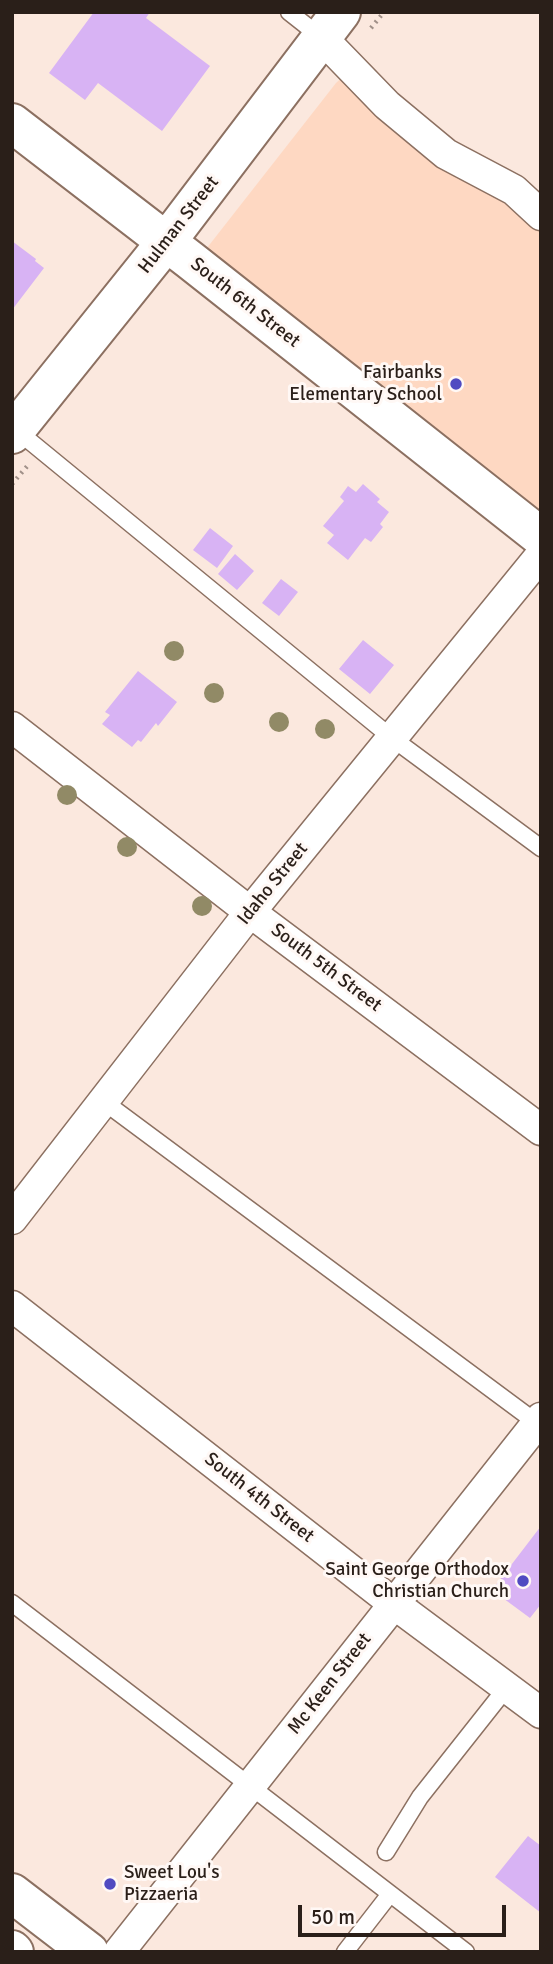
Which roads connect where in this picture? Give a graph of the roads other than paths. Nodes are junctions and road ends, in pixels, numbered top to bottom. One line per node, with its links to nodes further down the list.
1 (289, 12): 2 (lane)
2 (331, 25): 4 (street); 5 (main road, Hulman Street)
3 (12, 123): 5 (main road, South 6th Street)
4 (541, 215)
5 (167, 241): 6 (main road, Hulman Street); 7 (main road, South 6th Street)
6 (14, 430): 10 (lane)
7 (541, 537)
8 (541, 555): 10 (street, Idaho Street)
9 (12, 727): 12 (street, South 5th Street)
10 (392, 738): 11 (lane); 12 (street, Idaho Street)
11 (541, 848)
12 (250, 912): 13 (street, Idaho Street); 14 (street, South 5th Street)
13 (103, 1101): 15 (street, Idaho Street); 17 (lane)
14 (541, 1130)
15 (12, 1219)
16 (12, 1306): 18 (street, South 4th Street)
17 (539, 1422): 18 (street, Mc Keen Street)
18 (393, 1603): 20 (street, South 4th Street); 22 (street, Mc Keen Street)
19 (12, 1604): 22 (lane)
20 (507, 1687): 21 (street, South 4th Street); 23 (lane)
21 (541, 1713)
22 (249, 1787): 25 (lane); 27 (street, Mc Keen Street)
23 (386, 1852)
24 (12, 1893): 26 (main road)
25 (390, 1894): 28 (lane); 29 (lane)
26 (89, 1952)
27 (119, 1952)
28 (345, 1952)
29 (466, 1952)

